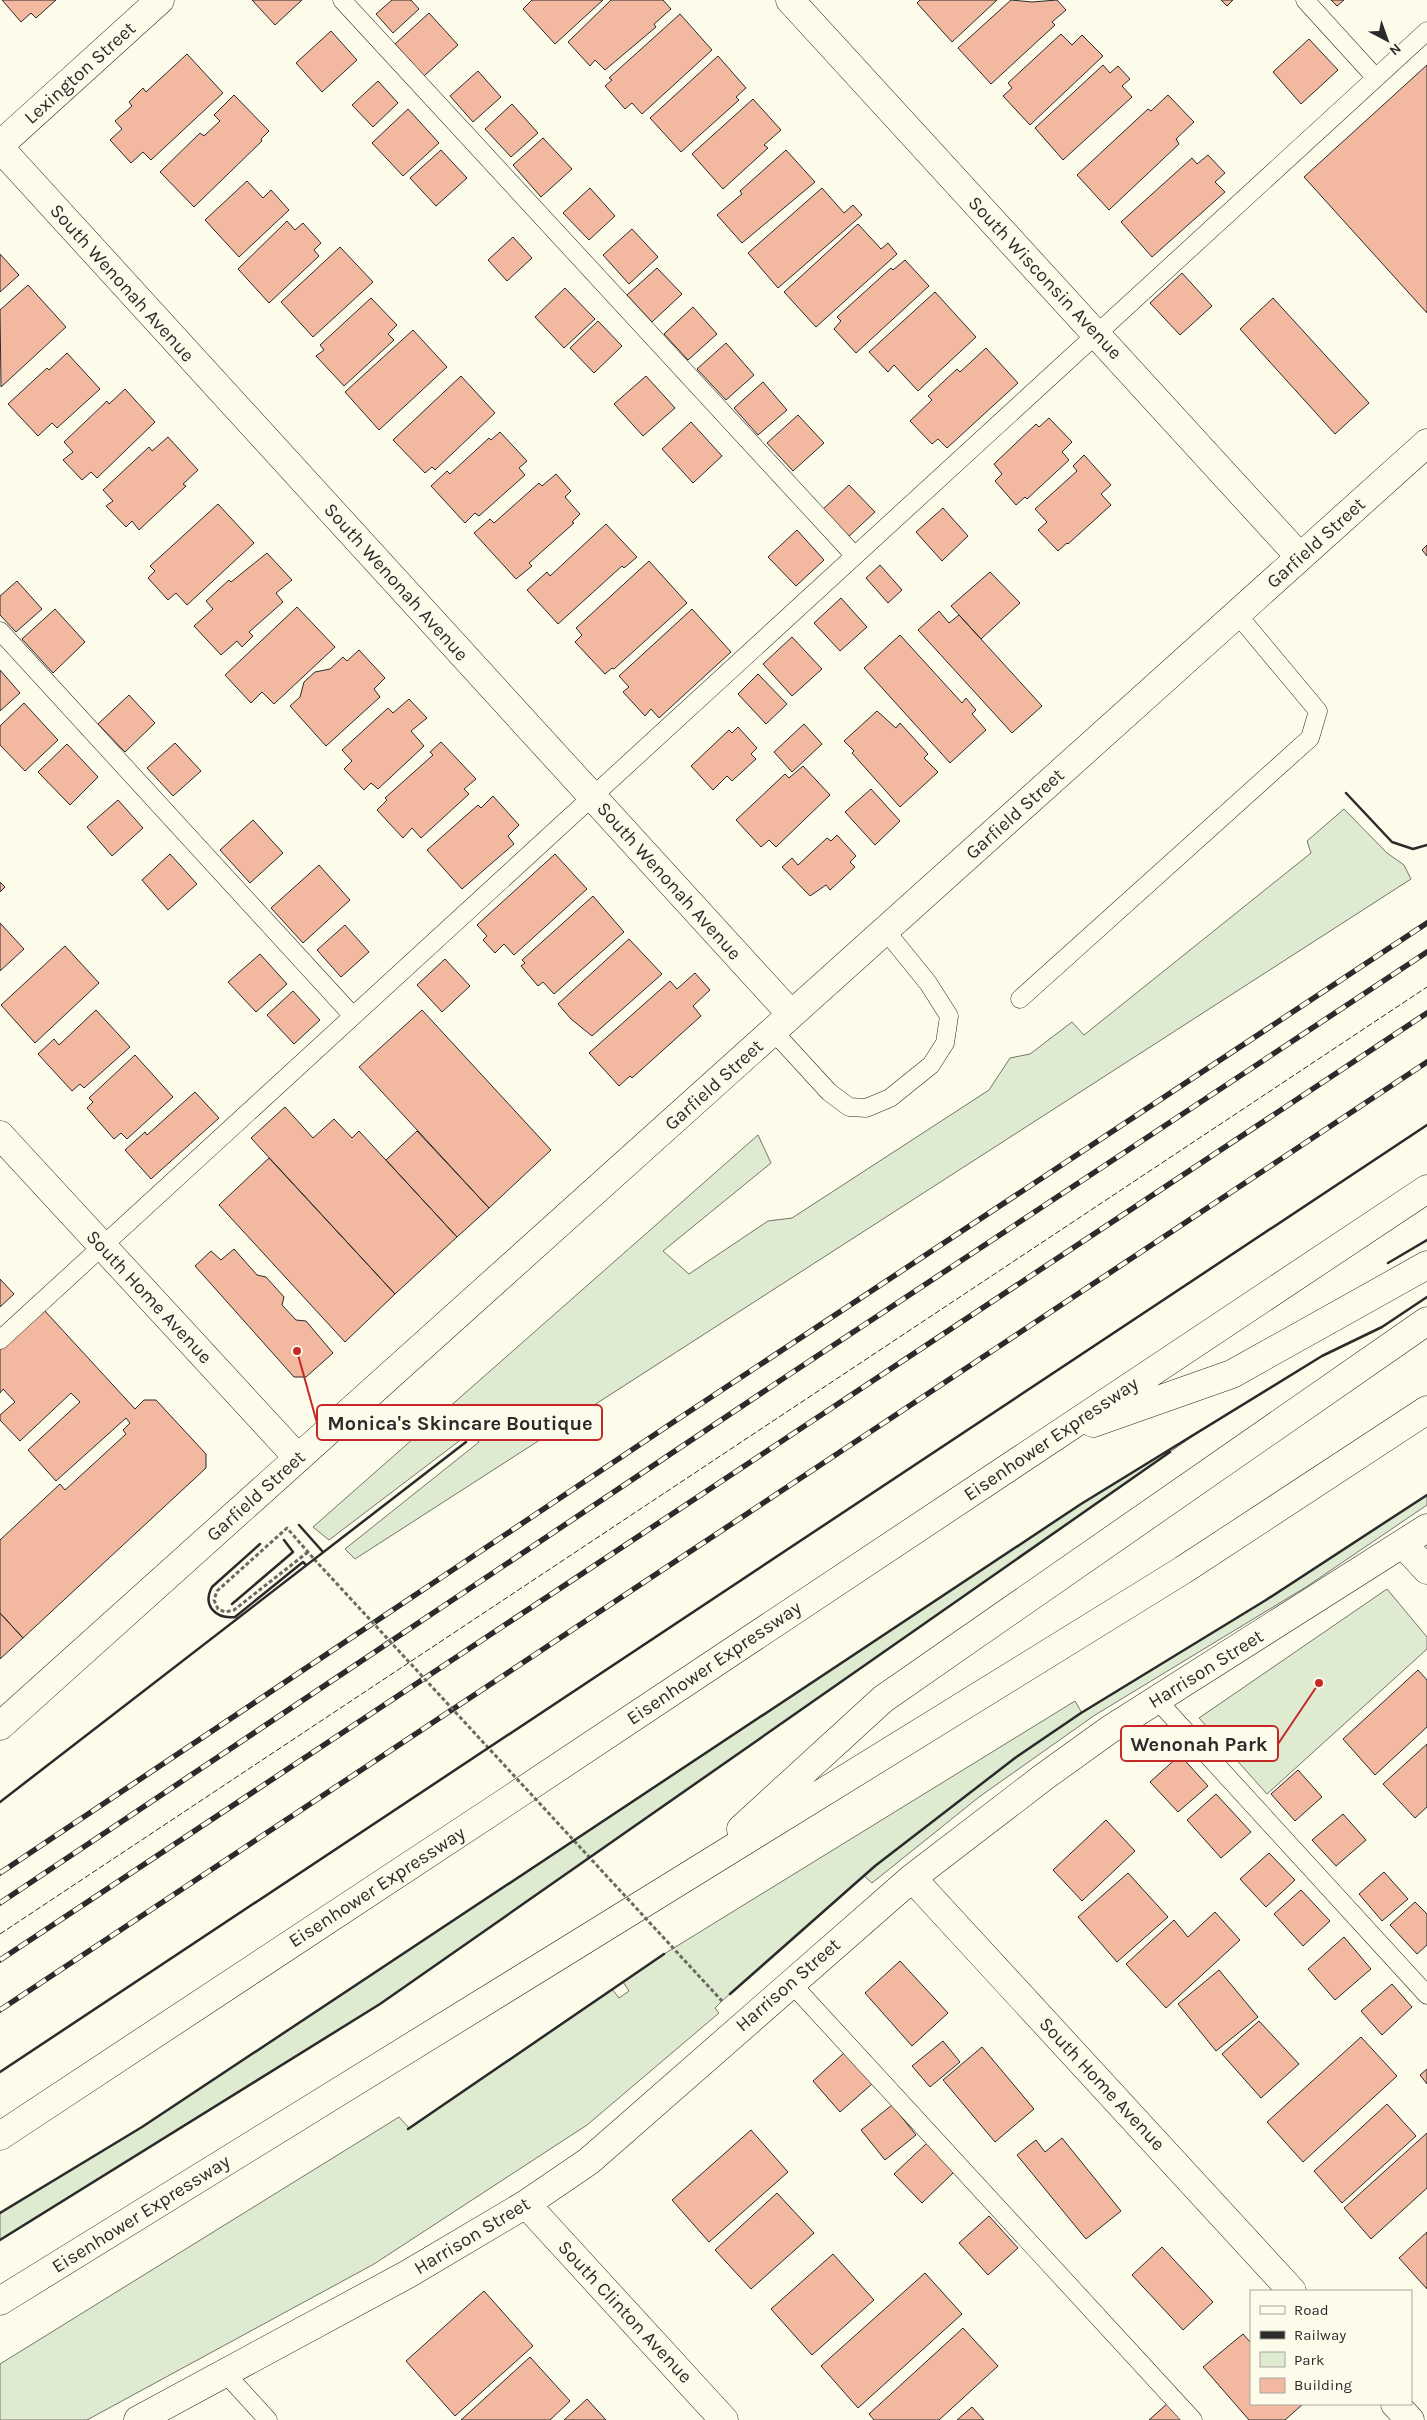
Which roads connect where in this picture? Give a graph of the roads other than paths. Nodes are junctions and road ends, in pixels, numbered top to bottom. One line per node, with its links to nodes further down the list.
1 (160, 0): 7 (main road, Lexington Street)
2 (342, 0): 10 (lane)
3 (790, 0): 8 (main road, South Wisconsin Avenue)
4 (1305, 0): 6 (lane)
5 (1427, 31): 6 (lane)
6 (1376, 78): 8 (lane)
7 (0, 147): 14 (main road, South Wenonah Avenue)
8 (1096, 334): 10 (lane); 11 (main road, South Wisconsin Avenue)
9 (1427, 443): 11 (main road, Garfield Street)
10 (855, 556): 14 (lane)
11 (1300, 557): 12 (main road, Garfield Street)
12 (1237, 614): 15 (main road, Garfield Street); 16 (lane)
13 (0, 631): 17 (lane)
14 (592, 796): 17 (lane); 18 (main road, South Wenonah Avenue)
15 (885, 930): 18 (main road, Garfield Street); 18 (lane)
16 (1020, 999)
17 (353, 1016): 21 (lane)
18 (782, 1023): 27 (main road, Garfield Street)
19 (0, 1135): 21 (main road, South Home Avenue)
20 (1427, 1189): 26 (main road, Eisenhower Expressway)
21 (102, 1246): 24 (lane); 27 (main road, South Home Avenue)
22 (1427, 1265): 26 (main road)
23 (1427, 1321): 33 (main road)
24 (0, 1340)
25 (1427, 1410): 33 (main road, Eisenhower Expressway)
26 (1054, 1436): 37 (main road, Eisenhower Expressway)
27 (298, 1458): 32 (main road, Garfield Street)
28 (1427, 1528): 29 (main road, Harrison Street)
29 (1403, 1544): 30 (main road); 31 (main road, Harrison Street)
30 (1427, 1570)
31 (1157, 1700): 34 (main road, Harrison Street); 36 (lane)
32 (0, 1726)
33 (691, 1873): 40 (main road, Eisenhower Expressway)
34 (912, 1878): 35 (main road, Harrison Street); 39 (main road, South Home Avenue)
35 (790, 1983): 38 (main road, Harrison Street); 46 (lane)
36 (1427, 1995)
37 (0, 2136)
38 (526, 2204): 41 (main road, Harrison Street); 45 (main road, South Clinton Avenue)
39 (1291, 2290)
40 (0, 2301)
41 (225, 2373): 43 (main road, Harrison Street); 44 (lane)
42 (1396, 2405): 47 (main road)
43 (138, 2420)
44 (268, 2420)
45 (724, 2420)
46 (1192, 2420)
47 (1410, 2420)

